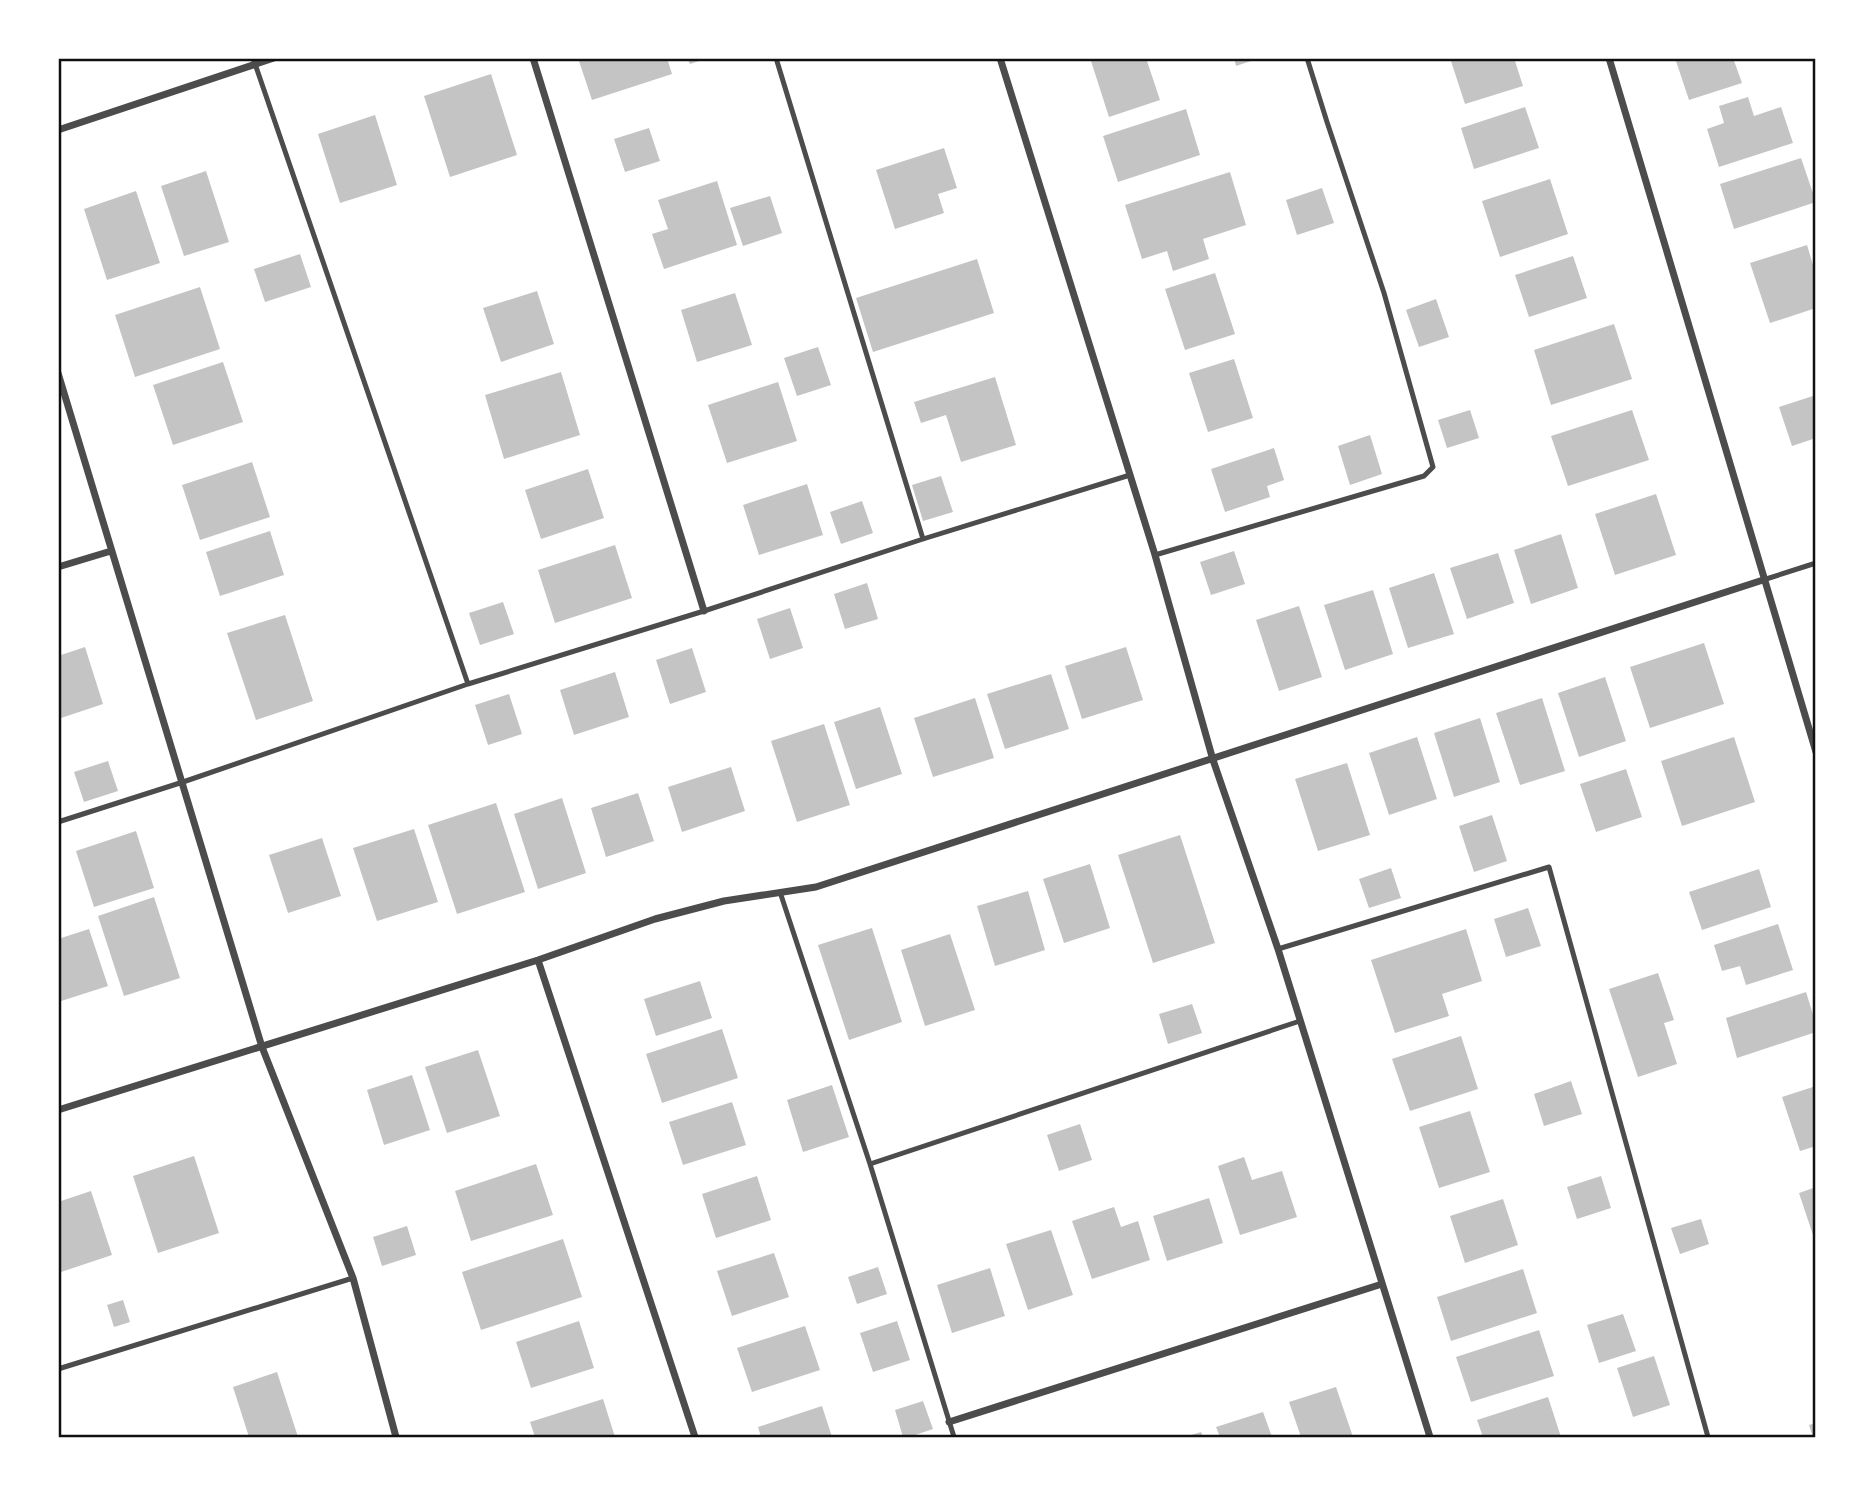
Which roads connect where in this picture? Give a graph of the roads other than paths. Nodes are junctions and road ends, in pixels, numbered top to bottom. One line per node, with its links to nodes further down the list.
1 (274, 58): 7 (street)
2 (533, 58): 17 (street)
3 (776, 58): 11 (lane)
4 (1000, 58): 10 (street)
5 (1307, 58): 13 (lane)
6 (1609, 58): 16 (street)
7 (254, 61): 8 (street); 18 (lane)
8 (58, 130)
9 (58, 373): 12 (street)
10 (1130, 475): 11 (lane); 13 (street)
11 (923, 539): 17 (lane)
12 (111, 551): 15 (street); 21 (street)
13 (1155, 555): 20 (street)
14 (1816, 563): 16 (lane)
15 (58, 567)
16 (1763, 580): 19 (street); 20 (street)
17 (704, 611): 18 (lane)
18 (468, 684): 21 (lane)
19 (1816, 752)
20 (1213, 760): 23 (street); 24 (street)
21 (183, 782): 22 (lane); 27 (street)
22 (58, 822)
23 (780, 892): 25 (street); 29 (lane)
24 (1278, 948): 26 (street); 38 (lane)
25 (538, 960): 27 (street); 35 (street)
26 (1300, 1021): 29 (lane); 31 (street)
27 (262, 1047): 28 (street); 30 (street)
28 (58, 1110)
29 (870, 1164): 33 (lane)
30 (353, 1278): 32 (lane); 34 (street)
31 (1382, 1284): 33 (street); 37 (street)
32 (58, 1369)
33 (949, 1422): 36 (lane)
34 (397, 1437)
35 (695, 1437)
36 (954, 1437)
37 (1430, 1437)
38 (1708, 1437)

